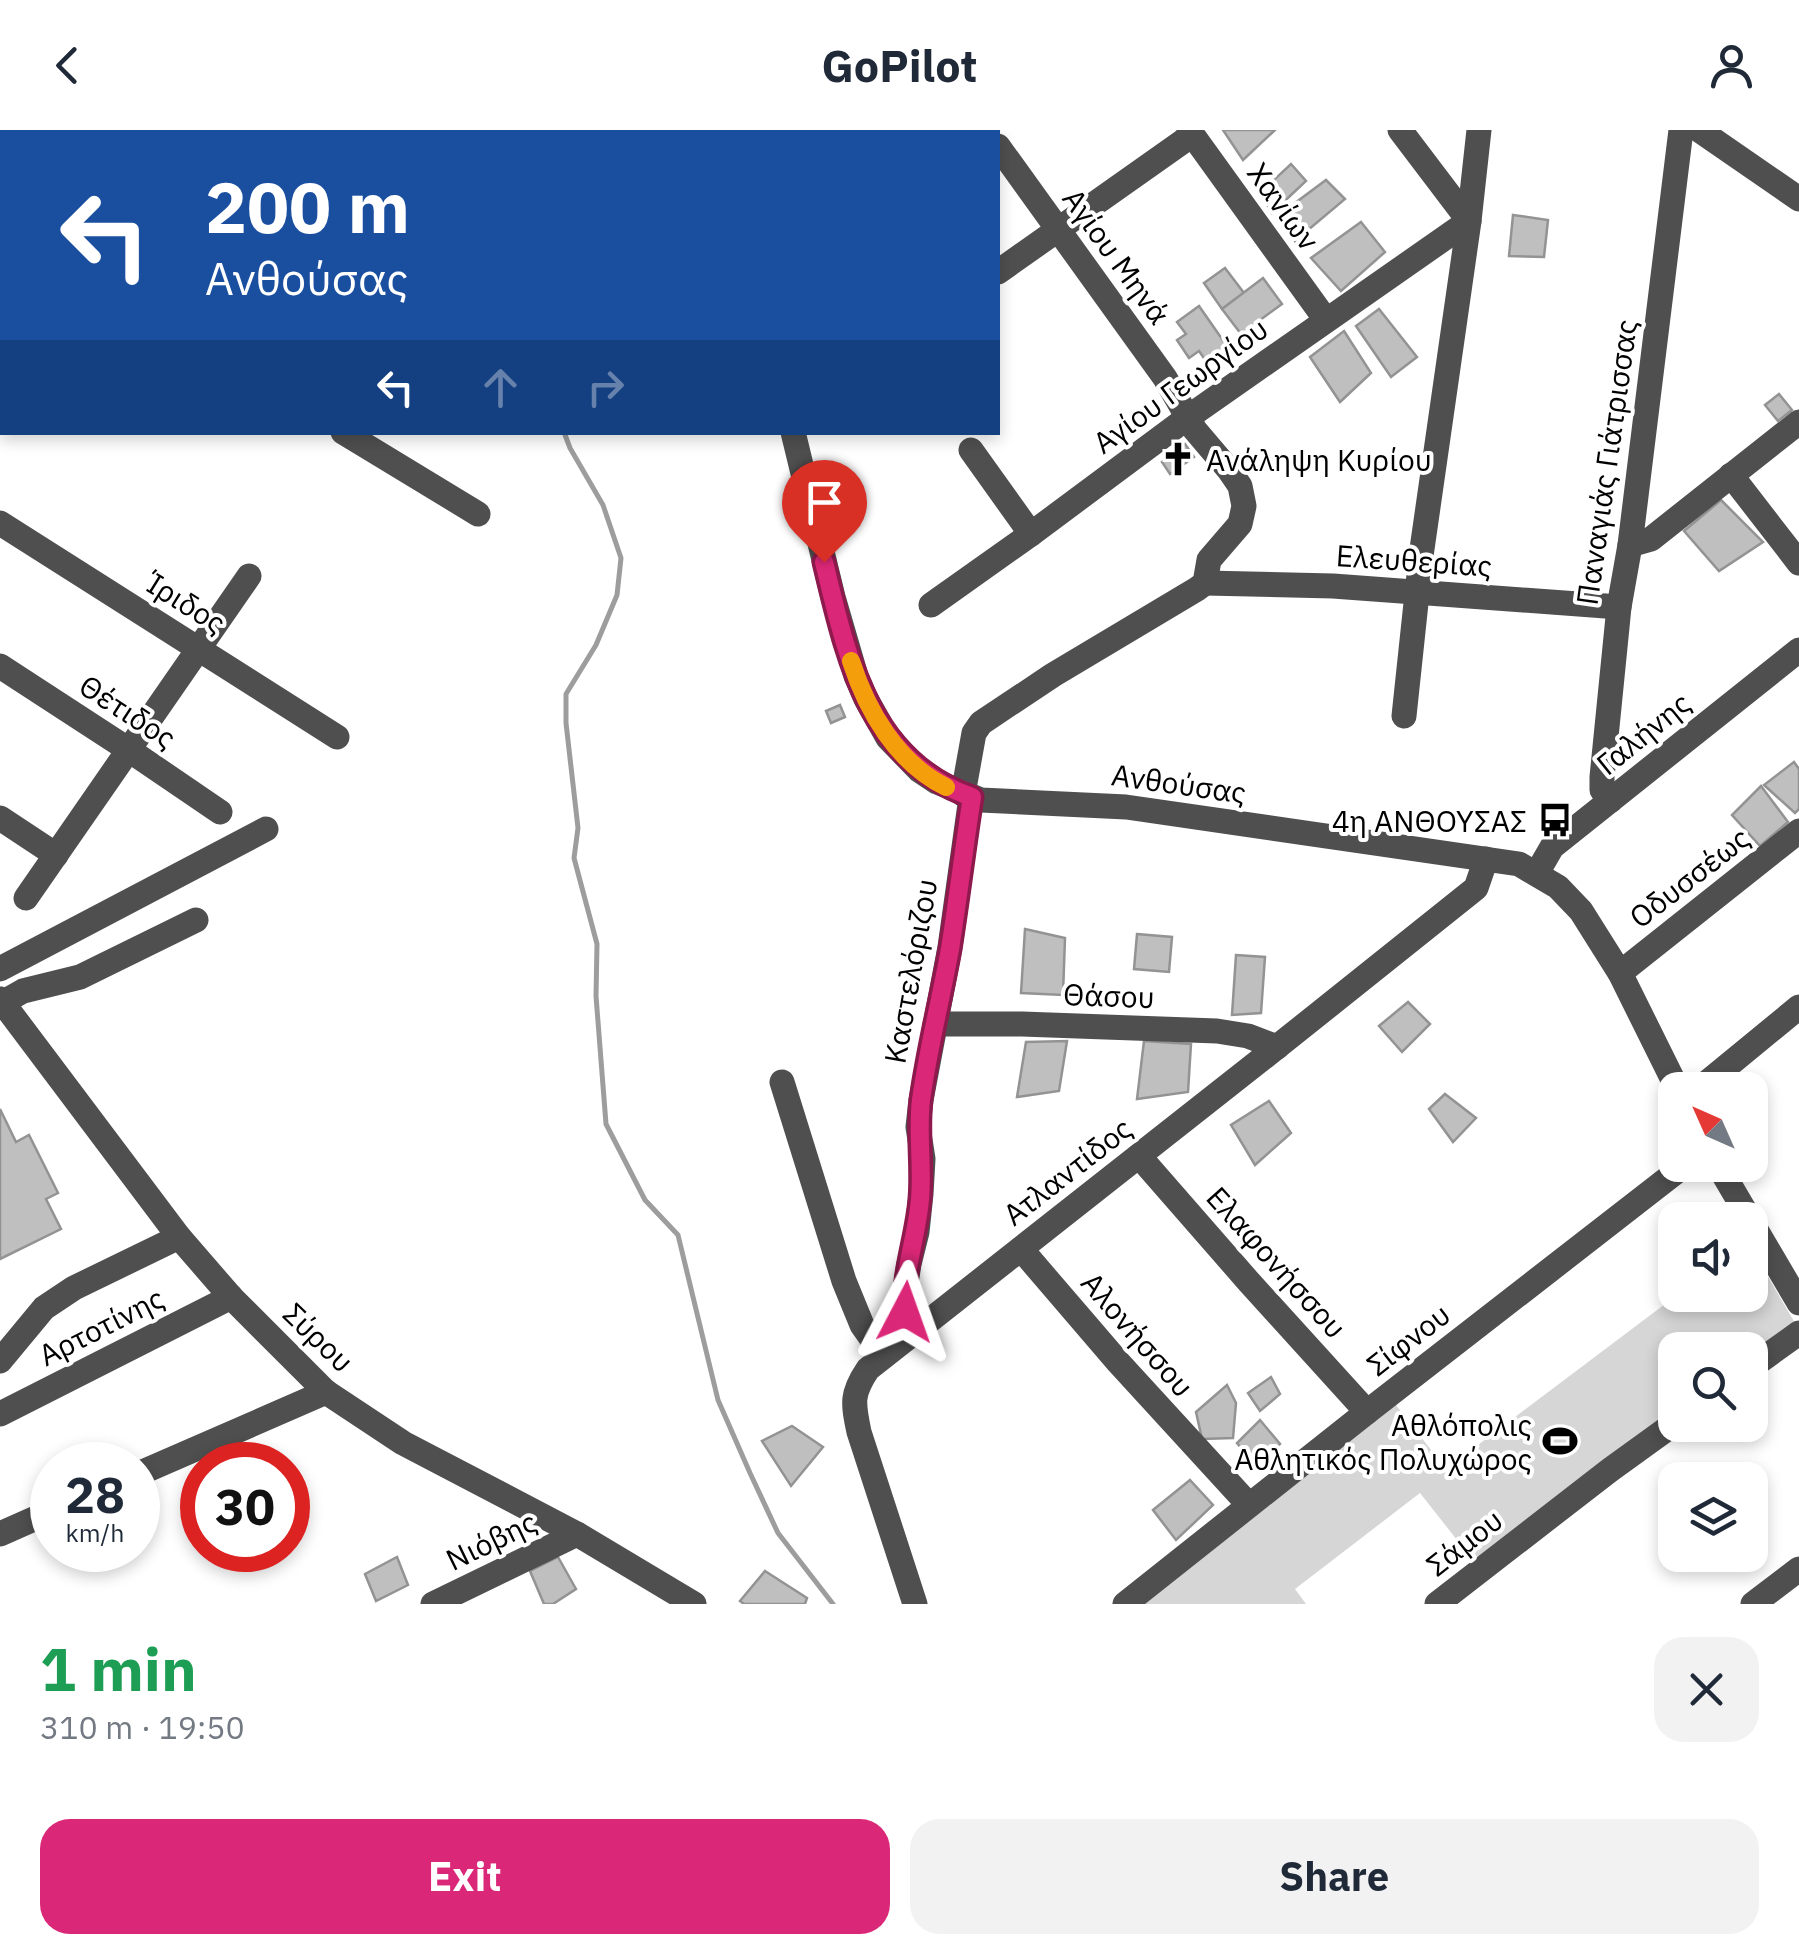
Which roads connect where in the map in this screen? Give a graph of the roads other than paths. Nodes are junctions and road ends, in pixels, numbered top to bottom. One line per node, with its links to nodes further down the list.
1 (1400, 130): 8 (street)
2 (1479, 130): 8 (street)
3 (1681, 130): 21 (street, Παναγιάς Γιάτρισσας)
4 (1699, 130): 7 (street)
5 (1191, 132): 9 (street); 11 (street, Χανίων)
6 (1000, 149): 9 (street, Αγίου Μηνά)
7 (1799, 199)
8 (1469, 221): 11 (street, Αγίου Γεωργίου); 25 (street)
9 (1057, 228): 10 (street); 12 (street, Αγίου Μηνά)
10 (1000, 271)
11 (1326, 320): 12 (street, Αγίου Γεωργίου)
12 (1187, 418): 20 (street, Αγίου Γεωργίου); 24 (street, Αγίου Μηνά)
13 (1799, 422): 17 (street)
14 (348, 435): 18 (street)
15 (794, 435): 34 (street, Ανθούσας)
16 (971, 450): 20 (street)
17 (1731, 475): 21 (street); 22 (street)
18 (478, 514)
19 (0, 523): 28 (street, Ίριδος)
20 (1032, 534): 26 (street, Αγίου Γεωργίου)
21 (1630, 546): 27 (street, Παναγιάς Γιάτρισσας)
22 (1799, 563)
23 (249, 576): 28 (street)
24 (1205, 582): 25 (street, Ελευθερίας); 34 (street, Καστελόριζου)
25 (1418, 593): 27 (street, Ελευθερίας); 31 (street)
26 (931, 605)
27 (1618, 607): 35 (street, Παναγιάς Γιάτρισσας)
28 (198, 649): 32 (street, Ίριδος); 33 (street)
29 (1799, 650): 35 (street, Γαλήνης)
30 (0, 666): 33 (street, Θέτιδος)
31 (1404, 716)
32 (337, 736)
33 (129, 750): 36 (street, Θέτιδος); 40 (street)
34 (967, 796): 41 (street, Ανθούσας); 49 (street, Καστελόριζου)
35 (1610, 801): 42 (street, Γαλήνης)
36 (220, 812)
37 (0, 818): 40 (street)
38 (266, 828): 45 (street)
39 (1799, 832): 46 (street, Οδυσσέως)
40 (56, 855): 43 (street)
41 (1486, 858): 42 (street, Ανθούσας); 50 (street, Ατλαντίδος)
42 (1537, 873): 46 (street, Ανθούσας)
43 (26, 898)
44 (196, 920): 47 (street)
45 (0, 968)
46 (1620, 973): 51 (street, Ανθούσας)
47 (1, 1001): 57 (street, Σύρου)
48 (1799, 1008): 52 (street)
49 (935, 1024): 50 (street, Θάσου); 61 (street, Καστελόριζου)
50 (1278, 1047): 54 (street, Ατλαντίδος)
51 (1669, 1072)
52 (1720, 1072)
53 (782, 1082): 64 (street)
54 (1139, 1156): 58 (street, Ατλαντίδος); 67 (street, Ελαφονήσσου)
55 (1664, 1182): 67 (street, Σίφνου)
56 (1728, 1182): 60 (street)
57 (179, 1237): 59 (street, Σύρου); 65 (street)
58 (1021, 1249): 61 (street, Ατλαντίδος); 71 (street, Αλονήσσου)
59 (231, 1298): 66 (street, Σύρου); 68 (street, Αρτοτίνης)
60 (1799, 1303)
61 (913, 1333): 64 (street, Ατλαντίδος)
62 (1799, 1333): 63 (street)
63 (1768, 1355)
64 (884, 1356): 79 (street, Ατλαντίδος)
65 (0, 1361)
66 (326, 1392): 70 (street); 74 (street, Σύρου)
67 (1368, 1412): 71 (street, Σίφνου)
68 (0, 1414)
69 (1658, 1435): 81 (street, Σάμου)
70 (160, 1464)
71 (1249, 1505): 80 (street, Σίφνου)
72 (30, 1521): 73 (street)
73 (0, 1534)
74 (577, 1534): 77 (street, Νιόβης); 78 (street, Σύρου)
75 (1799, 1569): 82 (street)
76 (1799, 1589): 83 (street)
77 (434, 1604)
78 (694, 1604)
79 (915, 1604)
80 (1126, 1604)
81 (1437, 1604)
82 (1753, 1604)
83 (1776, 1604)

